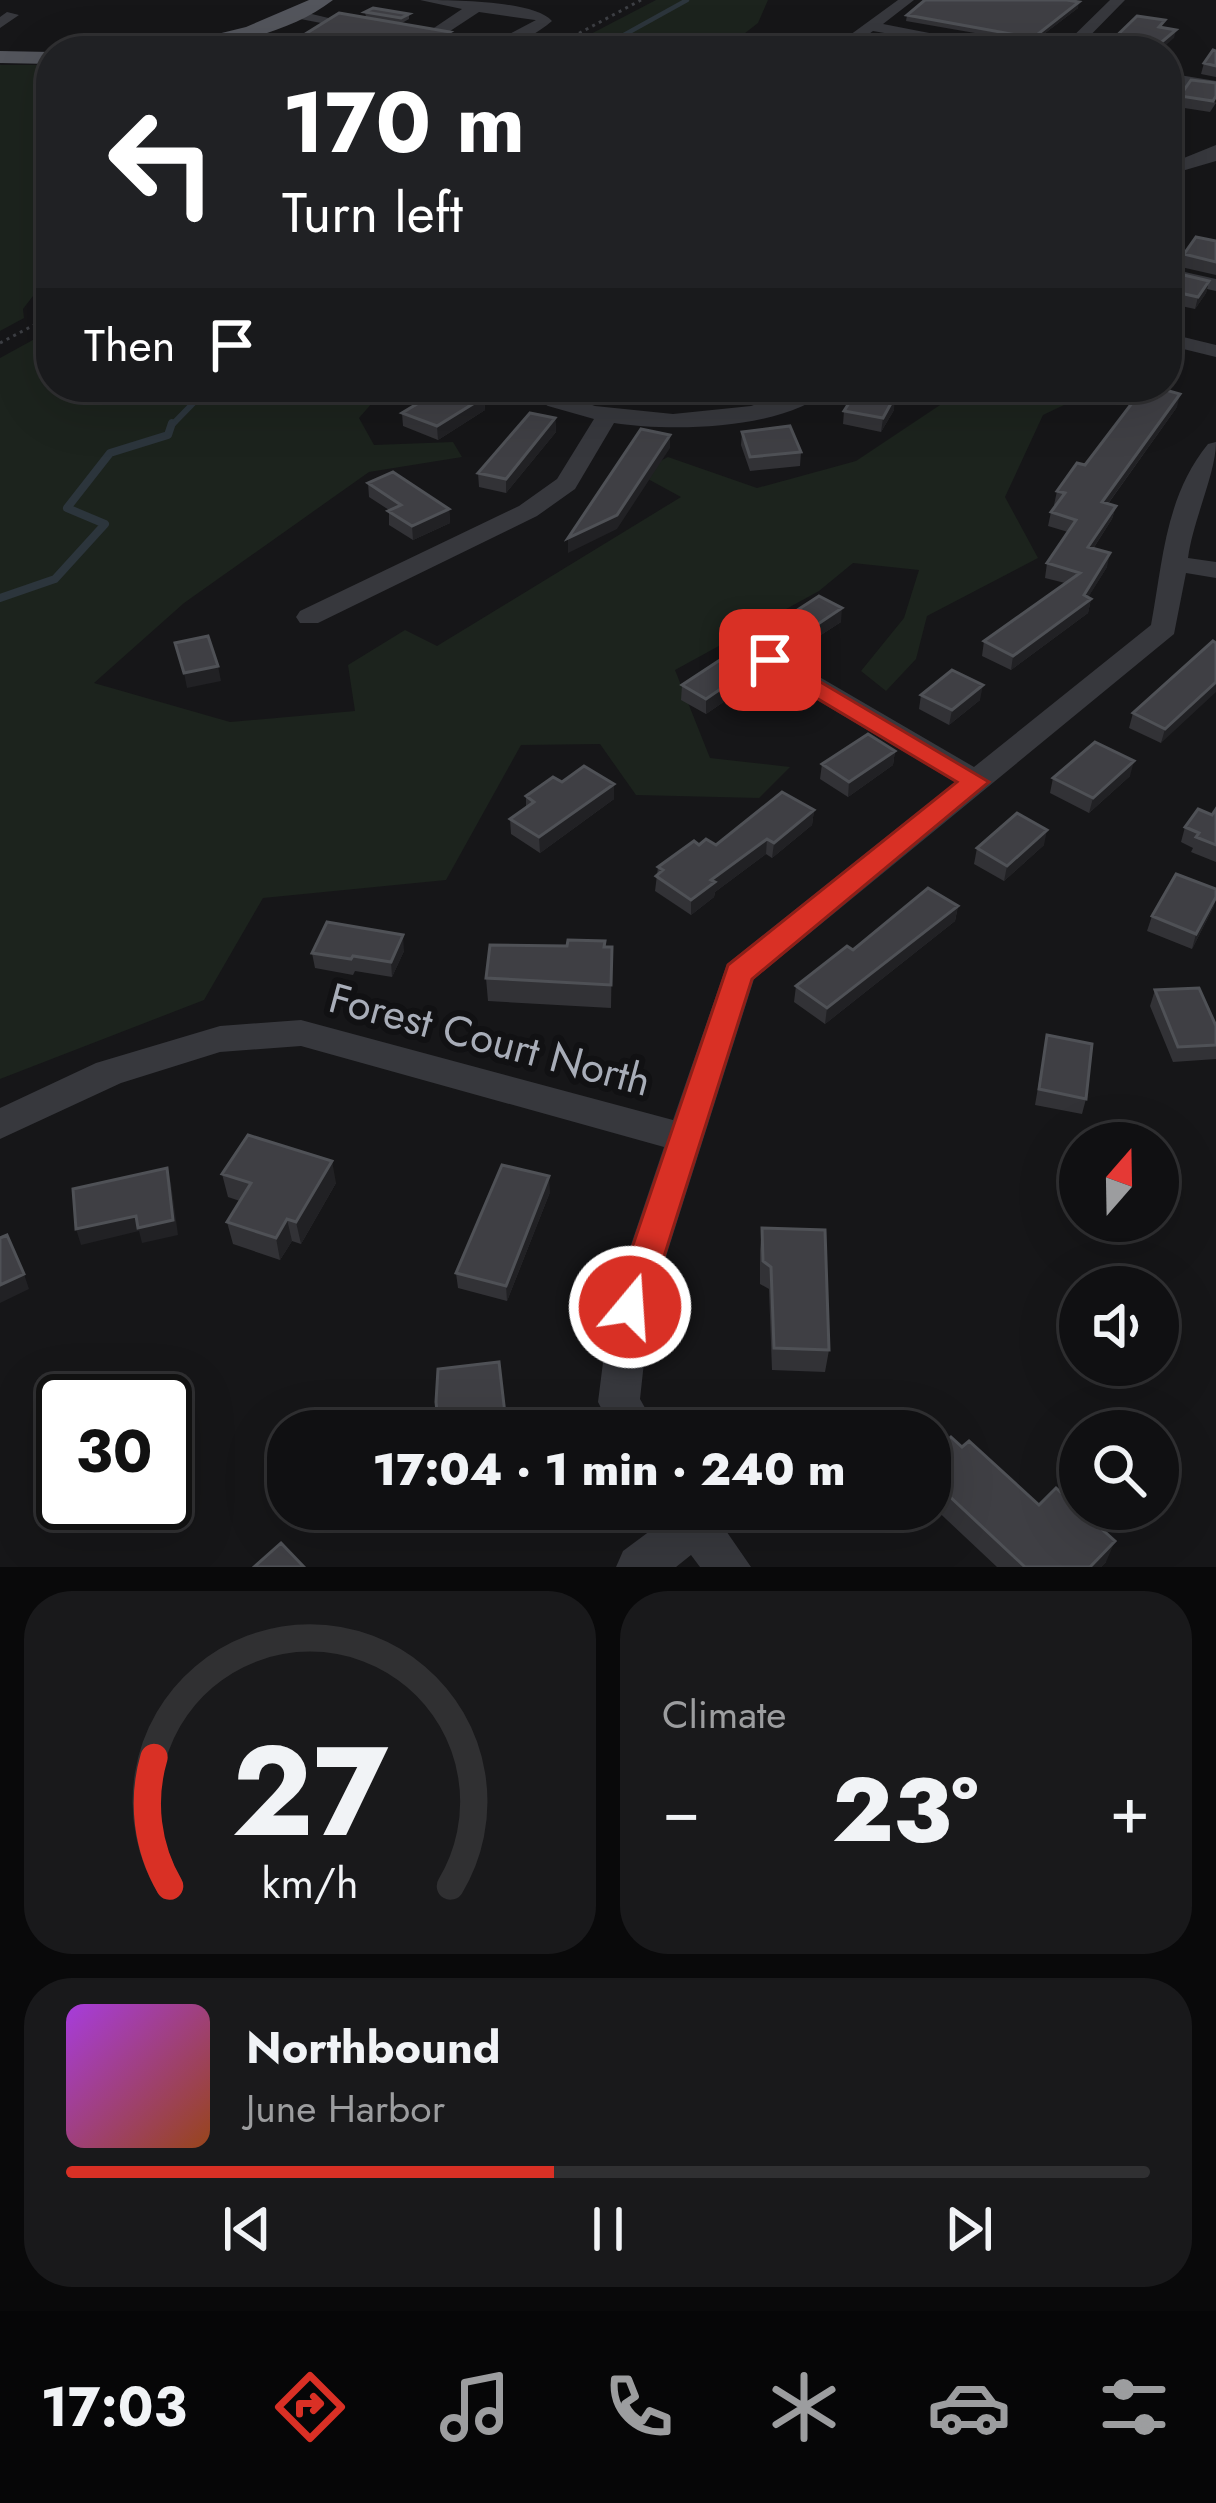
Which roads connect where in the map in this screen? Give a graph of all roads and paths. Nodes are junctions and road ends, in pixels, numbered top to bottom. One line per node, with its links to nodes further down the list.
1 (324, 0): 7 (main road)
2 (427, 0): 6 (street)
3 (641, 0): 17 (path)
4 (907, 0): 10 (street)
5 (1118, 0): 20 (street)
6 (476, 7): 15 (street); 16 (street)
7 (295, 14): 8 (street); 12 (main road)
8 (334, 21): 9 (street); 13 (street)
9 (353, 24)
10 (870, 26): 18 (street); 19 (street)
11 (411, 34): 14 (street)
12 (229, 36)
13 (312, 36)
14 (424, 36)
15 (432, 36)
16 (516, 36)
17 (574, 36)
18 (856, 36)
19 (928, 36)
20 (1081, 36)
21 (0, 57): 22 (main road)
22 (36, 58)
23 (1182, 80): 24 (street)
24 (1216, 86)
25 (1216, 150): 26 (street)
26 (1182, 166)
27 (1182, 277): 28 (street)
28 (1216, 285)
29 (36, 324): 30 (path)
30 (0, 343)
31 (1182, 343): 32 (street)
32 (1216, 351)
33 (556, 402): 35 (street)
34 (784, 402): 35 (street)
35 (607, 416): 39 (street)
36 (1216, 448): 37 (street)
37 (1178, 564): 38 (street); 41 (street)
38 (1216, 570)
39 (309, 617)
40 (770, 660): 41 (street)
41 (975, 782): 43 (street)
42 (0, 1124): 43 (street, Forest Court North)
43 (685, 1138): 44 (street)
44 (625, 1410)
45 (677, 1530): 47 (street)
46 (699, 1530): 48 (street)
47 (639, 1567)
48 (728, 1567)

